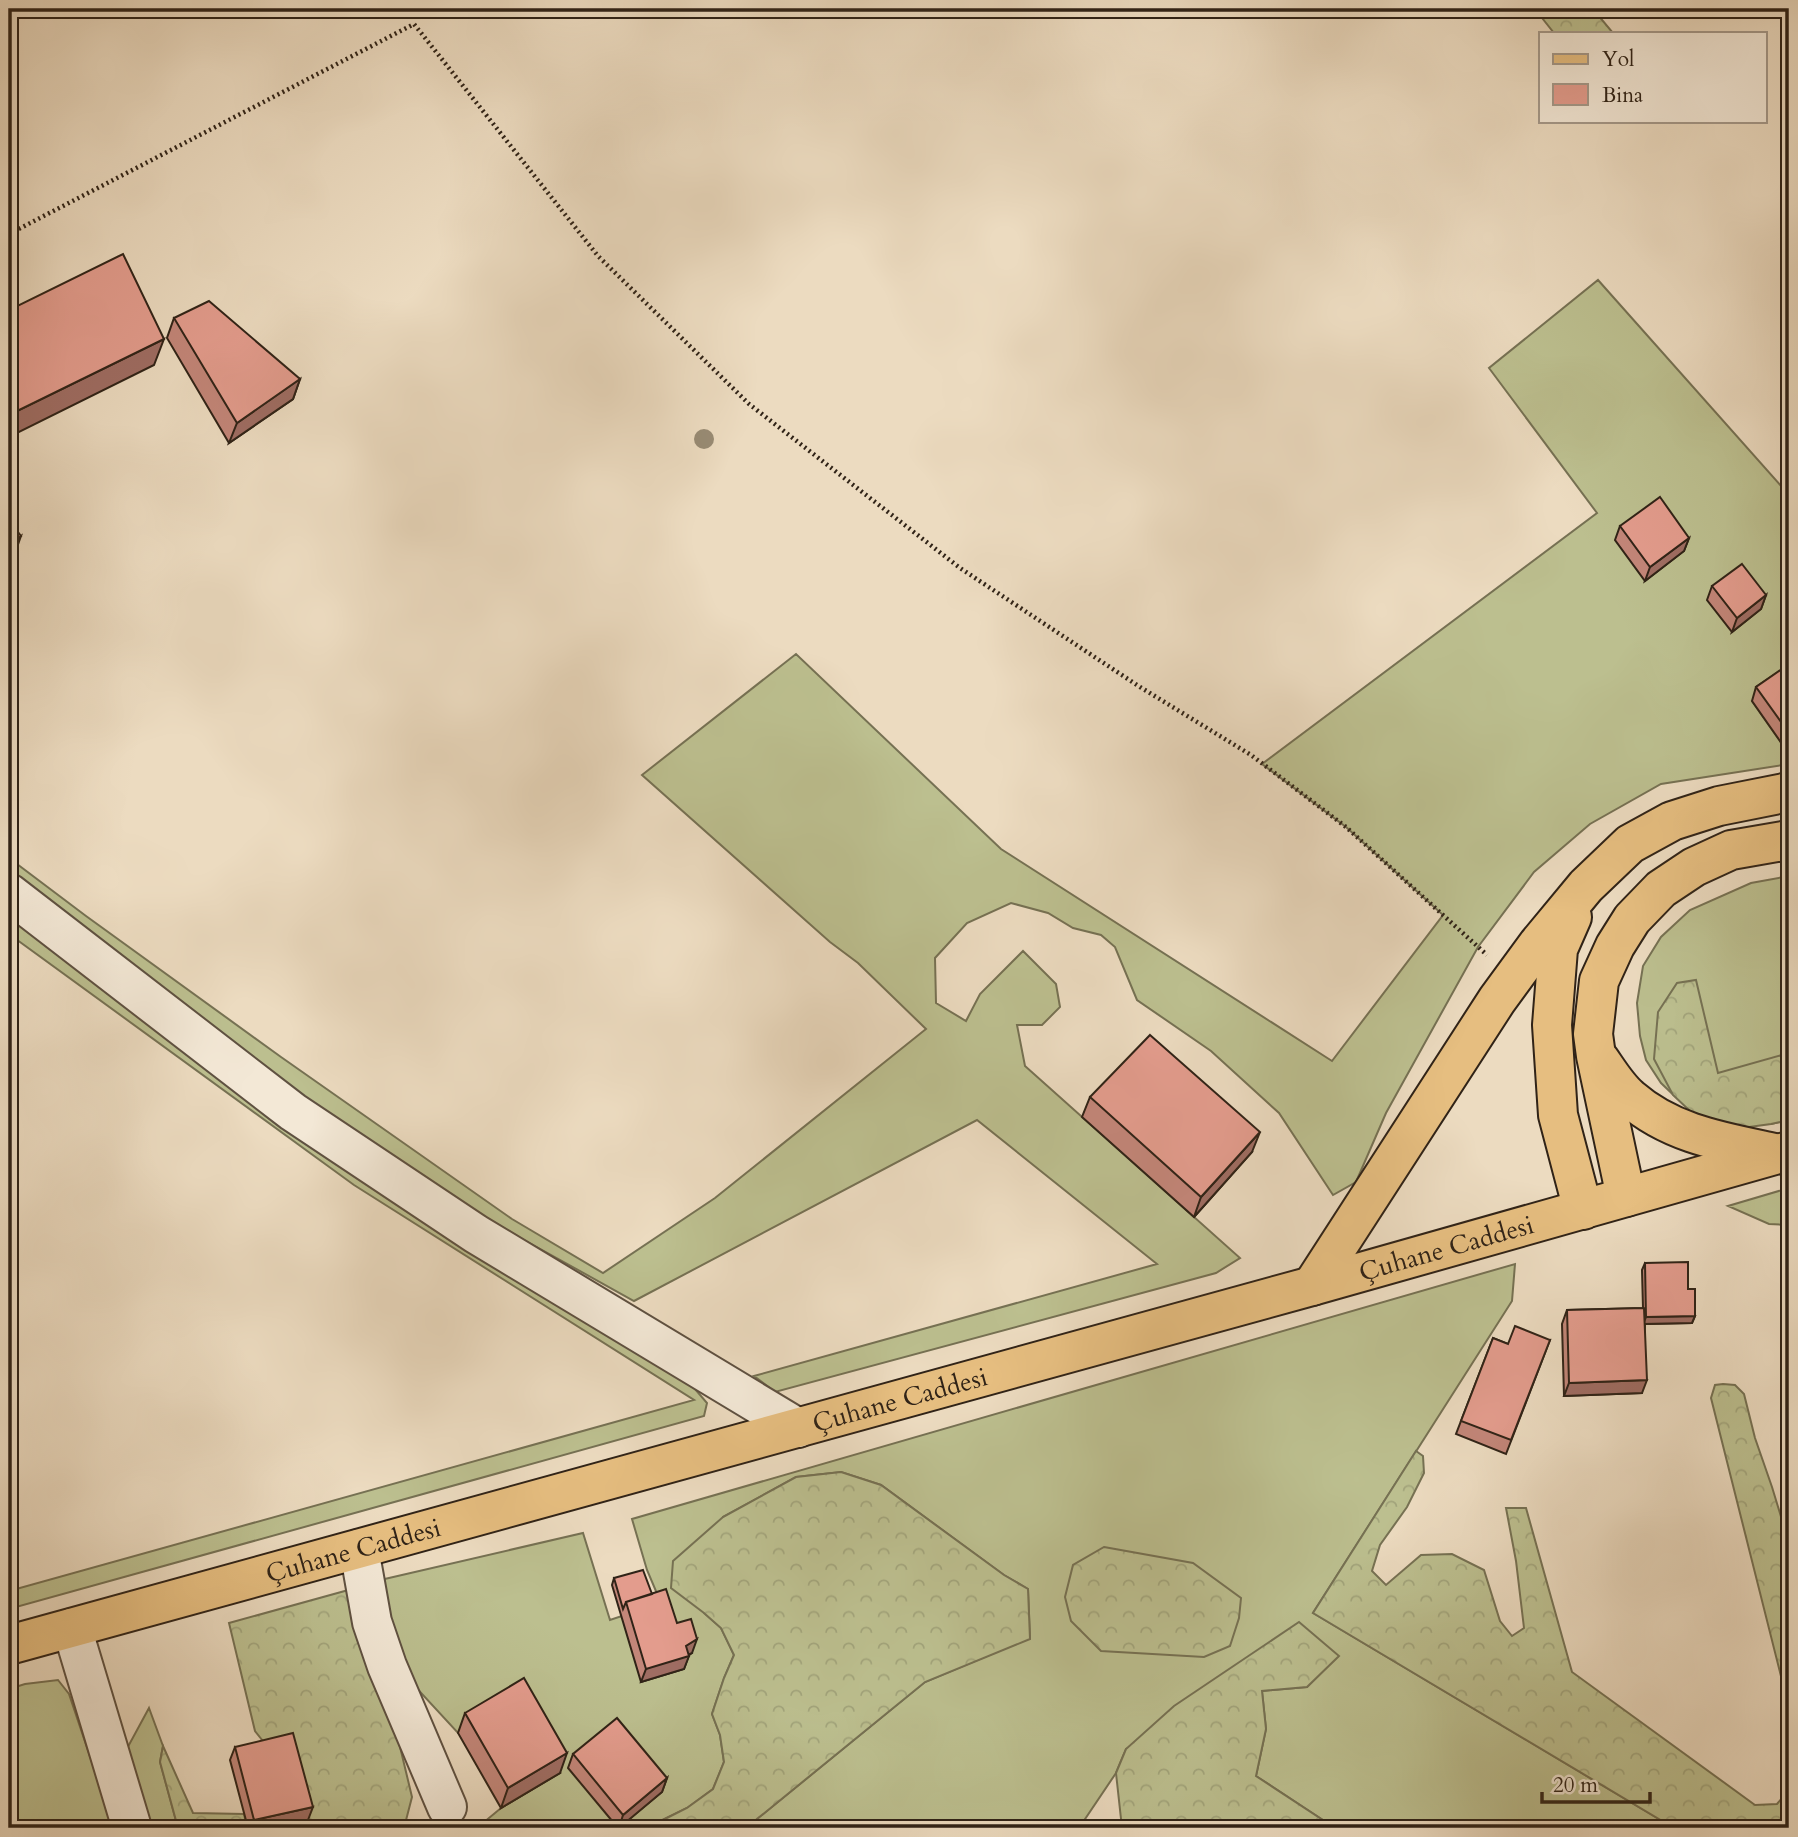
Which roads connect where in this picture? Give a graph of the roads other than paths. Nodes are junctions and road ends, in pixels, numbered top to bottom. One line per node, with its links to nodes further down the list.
1 (1789, 792): 3 (main road)
2 (1789, 840): 5 (main road)
3 (1586, 886): 8 (main road); 9 (main road)
4 (9, 893): 10 (street)
5 (1596, 1056): 6 (main road); 7 (main road)
6 (1784, 1153): 7 (main road, Çuhane Caddesi)
7 (1626, 1197): 8 (main road, Çuhane Caddesi)
8 (1583, 1210): 9 (main road, Çuhane Caddesi)
9 (1312, 1286): 10 (main road, Çuhane Caddesi)
10 (798, 1428): 11 (main road, Çuhane Caddesi)
11 (359, 1549): 12 (main road, Çuhane Caddesi); 14 (street)
12 (72, 1628): 13 (main road, Çuhane Caddesi); 15 (street)
13 (9, 1645)
14 (446, 1807)
15 (132, 1828)

